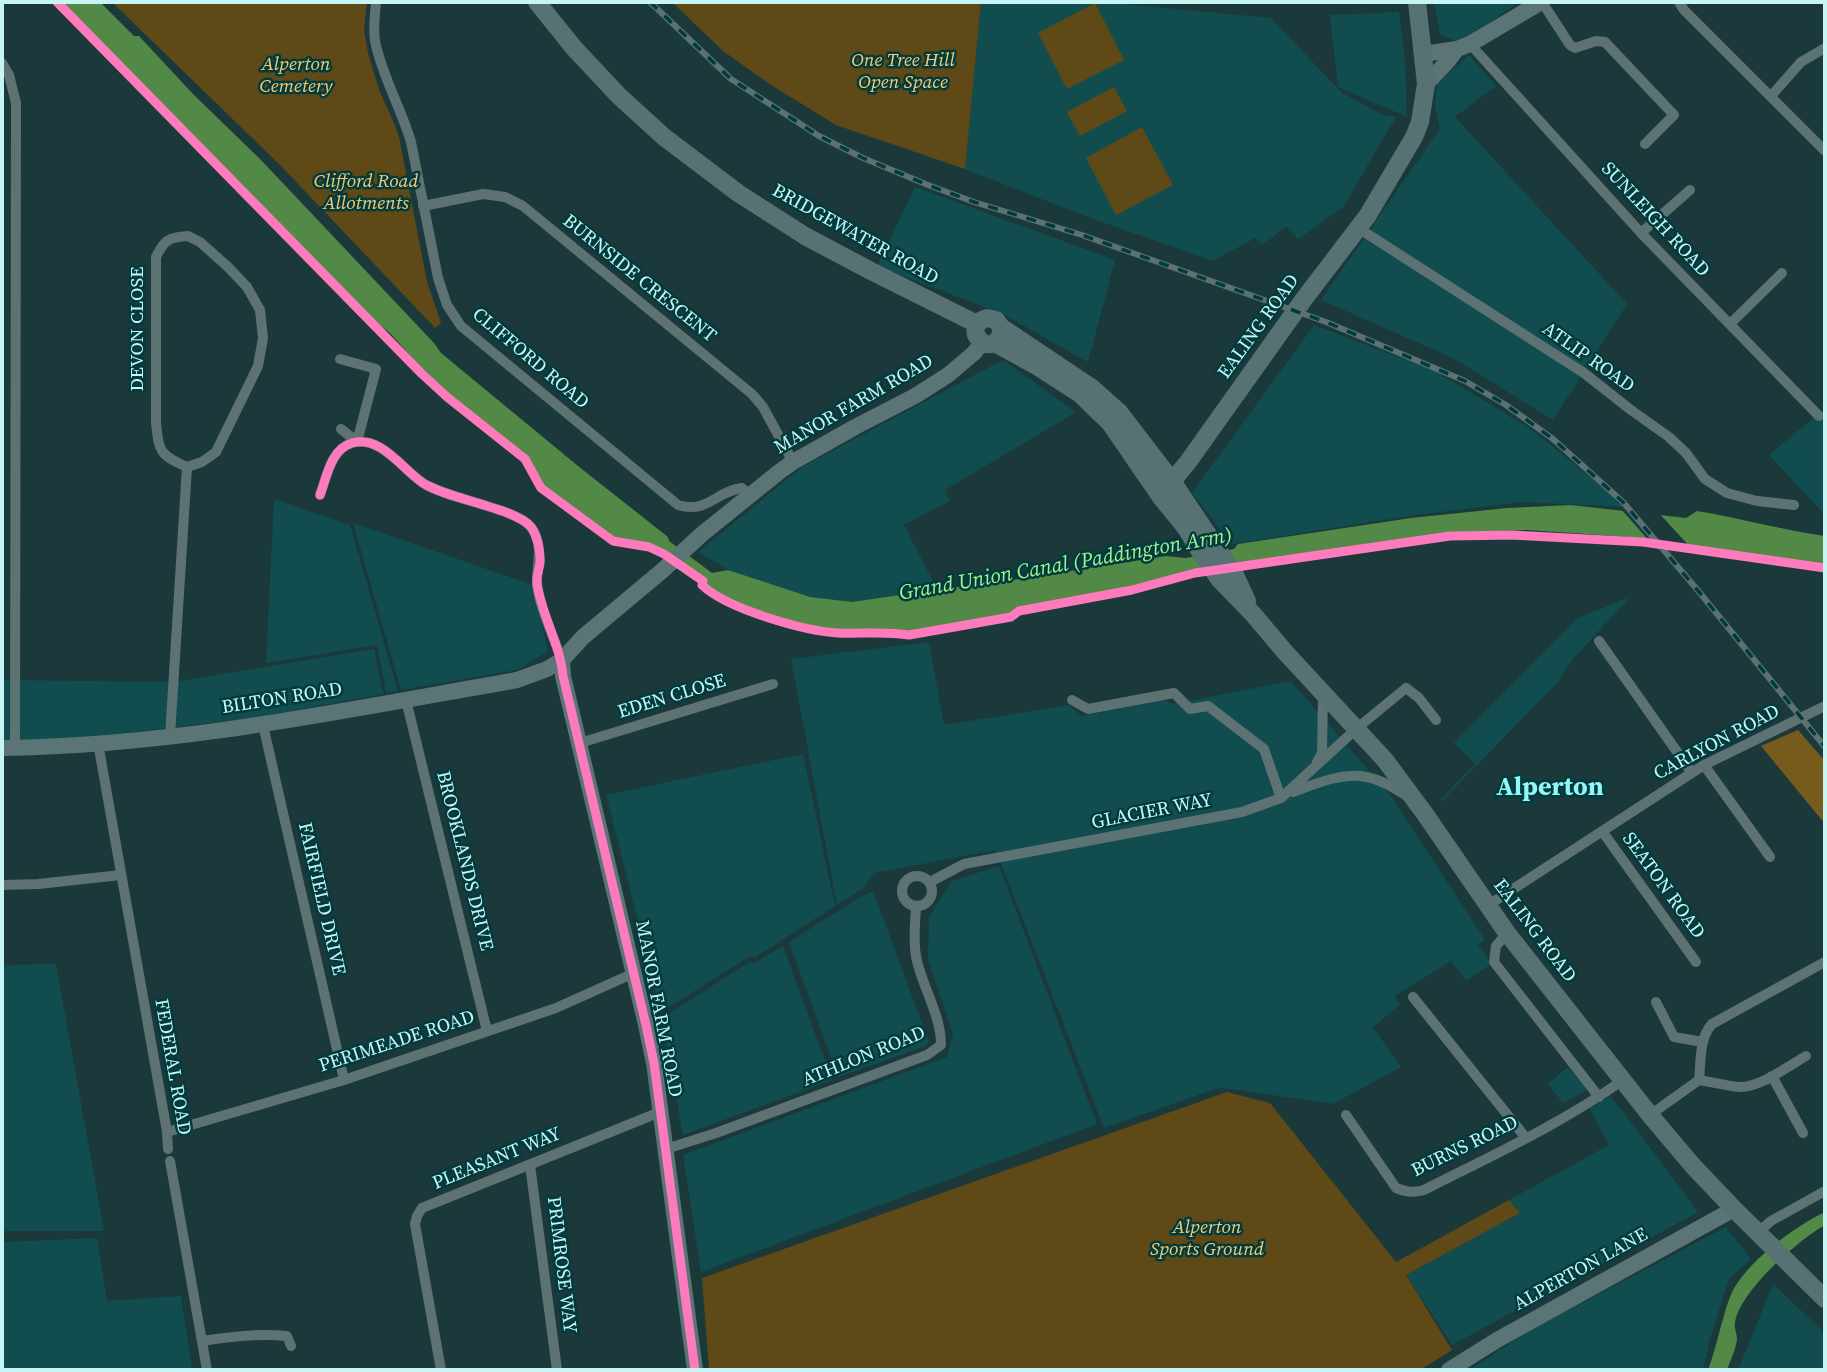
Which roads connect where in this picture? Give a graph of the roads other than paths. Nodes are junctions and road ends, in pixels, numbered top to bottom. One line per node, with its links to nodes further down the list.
1 (376, 2): 15 (street, CLIFFORD ROAD)
2 (537, 2): 22 (main road, BRIDGEWATER ROAD)
3 (1416, 2): 8 (main road, EALING ROAD)
4 (1541, 2): 6 (street); 12 (street)
5 (1679, 2): 11 (street)
6 (1463, 47): 8 (street); 10 (street); 17 (street, SUNLEIGH ROAD)
7 (1825, 48): 11 (street)
8 (1423, 54): 10 (main road, EALING ROAD)
9 (2, 63): 18 (street)
10 (1426, 84): 16 (main road, EALING ROAD)
11 (1771, 96): 13 (street)
12 (1645, 144)
13 (1825, 151)
14 (1690, 190): 17 (street)
15 (423, 206): 27 (street, BURNSIDE CRESCENT); 33 (street, CLIFFORD ROAD)
16 (1359, 228): 30 (main road, EALING ROAD); 35 (street, ATLIP ROAD)
17 (1641, 233): 21 (street, SUNLEIGH ROAD)
18 (15, 263): 19 (street); 51 (street)
19 (2, 264)
20 (1782, 273): 21 (street)
21 (1730, 324): 24 (street, SUNLEIGH ROAD)
22 (993, 338): 27 (street, MANOR FARM ROAD); 30 (main road); 34 (main road)
23 (340, 359): 26 (street)
24 (1819, 416)
25 (341, 429): 26 (street)
26 (357, 442): 29 (street); 39 (street)
27 (793, 462): 33 (street, MANOR FARM ROAD)
28 (187, 467): 28 (street, DEVON CLOSE); 48 (street)
29 (325, 481): 31 (street); 32 (street)
30 (1172, 481): 34 (main road); 36 (main road); 37 (main road, EALING ROAD)
31 (338, 487)
32 (320, 495)
33 (750, 495): 39 (street, MANOR FARM ROAD)
34 (1160, 496): 36 (main road, EALING ROAD)
35 (1794, 505)
36 (1186, 528): 37 (main road, EALING ROAD)
37 (1207, 548): 41 (main road, EALING ROAD)
38 (1599, 641): 54 (street)
39 (562, 660): 42 (street, BILTON ROAD); 50 (street, MANOR FARM ROAD)
40 (773, 684): 50 (street, EDEN CLOSE)
41 (1323, 693): 47 (main road, EALING ROAD); 53 (street)
42 (406, 700): 46 (street, BILTON ROAD); 70 (street, BROOKLANDS DRIVE)
43 (1072, 700): 55 (street)
44 (1825, 706): 52 (street, CARLYON ROAD)
45 (1436, 720): 47 (street, GLACIER WAY)
46 (263, 725): 48 (street, BILTON ROAD); 74 (street, FAIRFIELD DRIVE)
47 (1356, 729): 53 (street, GLACIER WAY); 56 (main road, EALING ROAD)
48 (170, 736): 49 (street, BILTON ROAD)
49 (98, 743): 51 (street, BILTON ROAD); 59 (street, FEDERAL ROAD)
50 (580, 743): 67 (street, MANOR FARM ROAD)
51 (8, 748)
52 (1704, 765): 54 (street, CARLYON ROAD); 58 (street)
53 (1312, 771): 55 (street, GLACIER WAY)
54 (1692, 772): 57 (street, CARLYON ROAD)
55 (1284, 796): 56 (street); 60 (street, GLACIER WAY)
56 (1415, 801): 63 (main road, EALING ROAD)
57 (1602, 831): 63 (street, CARLYON ROAD); 65 (street, SEATON ROAD)
58 (1770, 856)
59 (121, 875): 61 (street); 81 (street, FEDERAL ROAD)
60 (930, 882): 62 (street); 62 (street)
61 (2, 885)
62 (916, 906): 85 (street, ATHLON ROAD)
63 (1487, 906): 64 (main road, EALING ROAD)
64 (1507, 933): 75 (main road, EALING ROAD); 77 (street)
65 (1696, 962)
66 (1825, 962): 71 (street)
67 (634, 973): 70 (street, PERIMEADE ROAD); 78 (street, MANOR FARM ROAD)
68 (1413, 997): 83 (street)
69 (1656, 1002): 71 (street)
70 (487, 1031): 74 (street, PERIMEADE ROAD)
71 (1703, 1042): 76 (street)
72 (1806, 1056): 73 (street)
73 (1772, 1076): 76 (street); 82 (street)
74 (344, 1080): 81 (street, PERIMEADE ROAD)
75 (1623, 1080): 77 (street, BURNS ROAD); 80 (main road, EALING ROAD)
76 (1699, 1080): 80 (street)
77 (1599, 1097): 83 (street, BURNS ROAD)
78 (660, 1112): 85 (street, MANOR FARM ROAD); 87 (street, PLEASANT WAY)
79 (1346, 1115): 83 (street, BURNS ROAD)
80 (1650, 1115): 89 (main road, EALING ROAD)
81 (167, 1132): 84 (street, FEDERAL ROAD)
82 (1803, 1133)
83 (1526, 1138)
84 (168, 1149)
85 (666, 1149): 97 (street, MANOR FARM ROAD)
86 (170, 1161): 92 (street, FEDERAL ROAD)
87 (530, 1165): 95 (street, PLEASANT WAY); 96 (street, PRIMROSE WAY)
88 (1825, 1191): 90 (street)
89 (1734, 1209): 90 (main road, EALING ROAD); 98 (street, ALPERTON LANE)
90 (1763, 1238): 91 (main road, EALING ROAD)
91 (1825, 1299)
92 (202, 1341): 93 (street); 94 (street, FEDERAL ROAD)
93 (291, 1346)
94 (207, 1370)
95 (441, 1370)
96 (557, 1370)
97 (695, 1370)
98 (1449, 1370)

